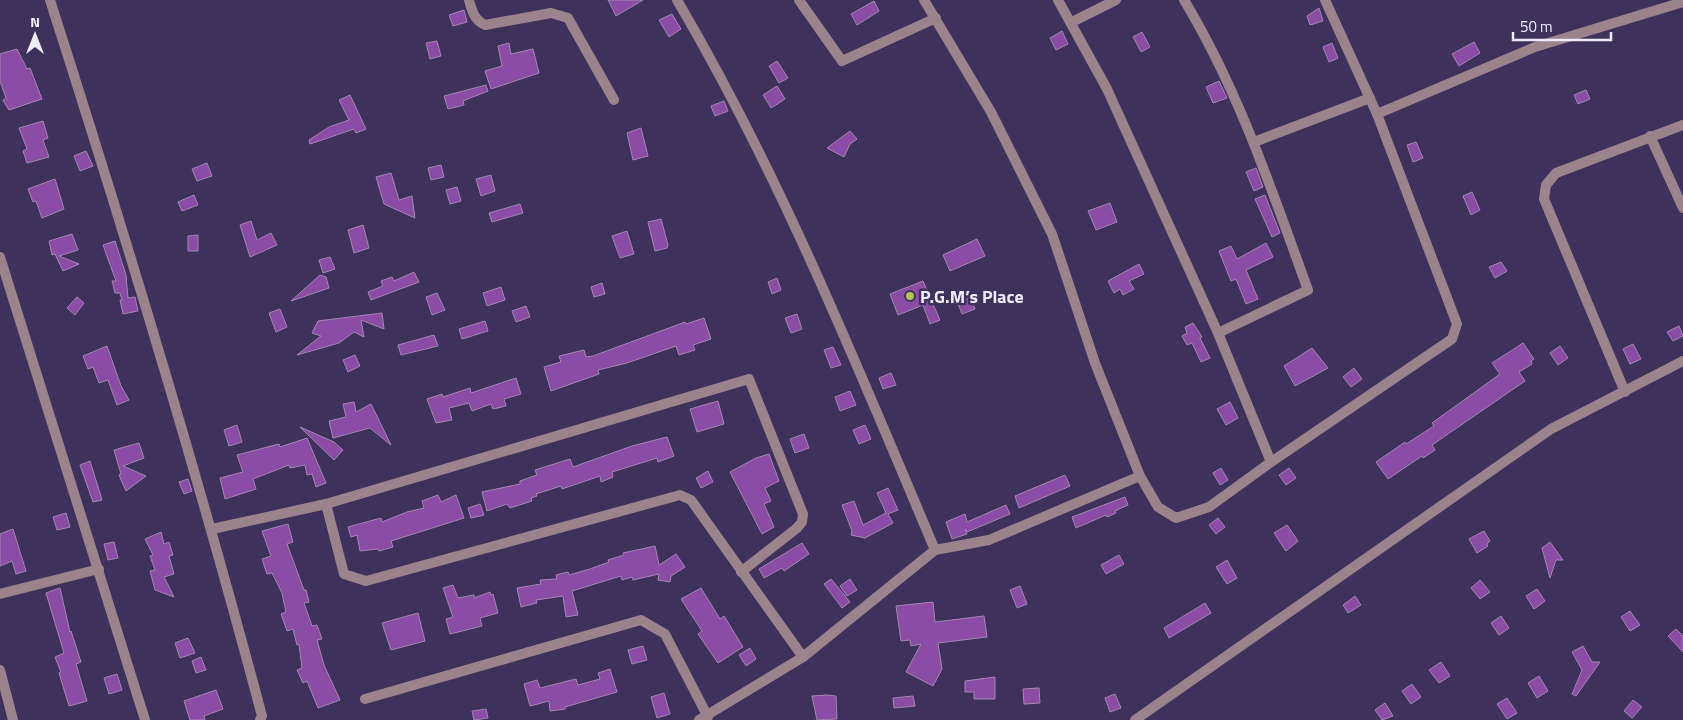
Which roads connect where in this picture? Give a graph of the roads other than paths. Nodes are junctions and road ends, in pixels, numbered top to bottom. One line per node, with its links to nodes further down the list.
1 (50, 0): 27 (street)
2 (469, 0): 14 (street)
3 (677, 0): 28 (street)
4 (799, 0): 11 (street)
5 (924, 0): 11 (street)
6 (1058, 0): 12 (street)
7 (1116, 0): 12 (street)
8 (1184, 0): 18 (street)
9 (1325, 0): 13 (street)
10 (1683, 2): 15 (street)
11 (936, 18): 25 (street)
12 (1072, 22): 21 (street)
13 (1370, 98): 15 (street); 18 (street)
14 (614, 100)
15 (1377, 114): 24 (street)
16 (1683, 125): 17 (street)
17 (1650, 136): 19 (street); 23 (street)
18 (1254, 142): 21 (street)
19 (1683, 208)
20 (0, 257): 29 (street)
21 (1218, 333): 24 (street)
22 (1683, 361): 23 (street)
23 (1625, 392): 39 (street)
24 (1271, 462): 25 (street)
25 (1140, 476): 28 (street)
26 (326, 504): 27 (street); 30 (street); 30 (street)
27 (212, 529): 38 (street)
28 (935, 550): 32 (street)
29 (99, 569): 31 (street); 37 (street)
30 (741, 572): 32 (street)
31 (0, 594)
32 (803, 656): 35 (street)
33 (0, 670): 36 (street)
34 (365, 699): 35 (street)
35 (703, 718)
36 (13, 720)
37 (145, 720)
38 (260, 720)
39 (1135, 720)

